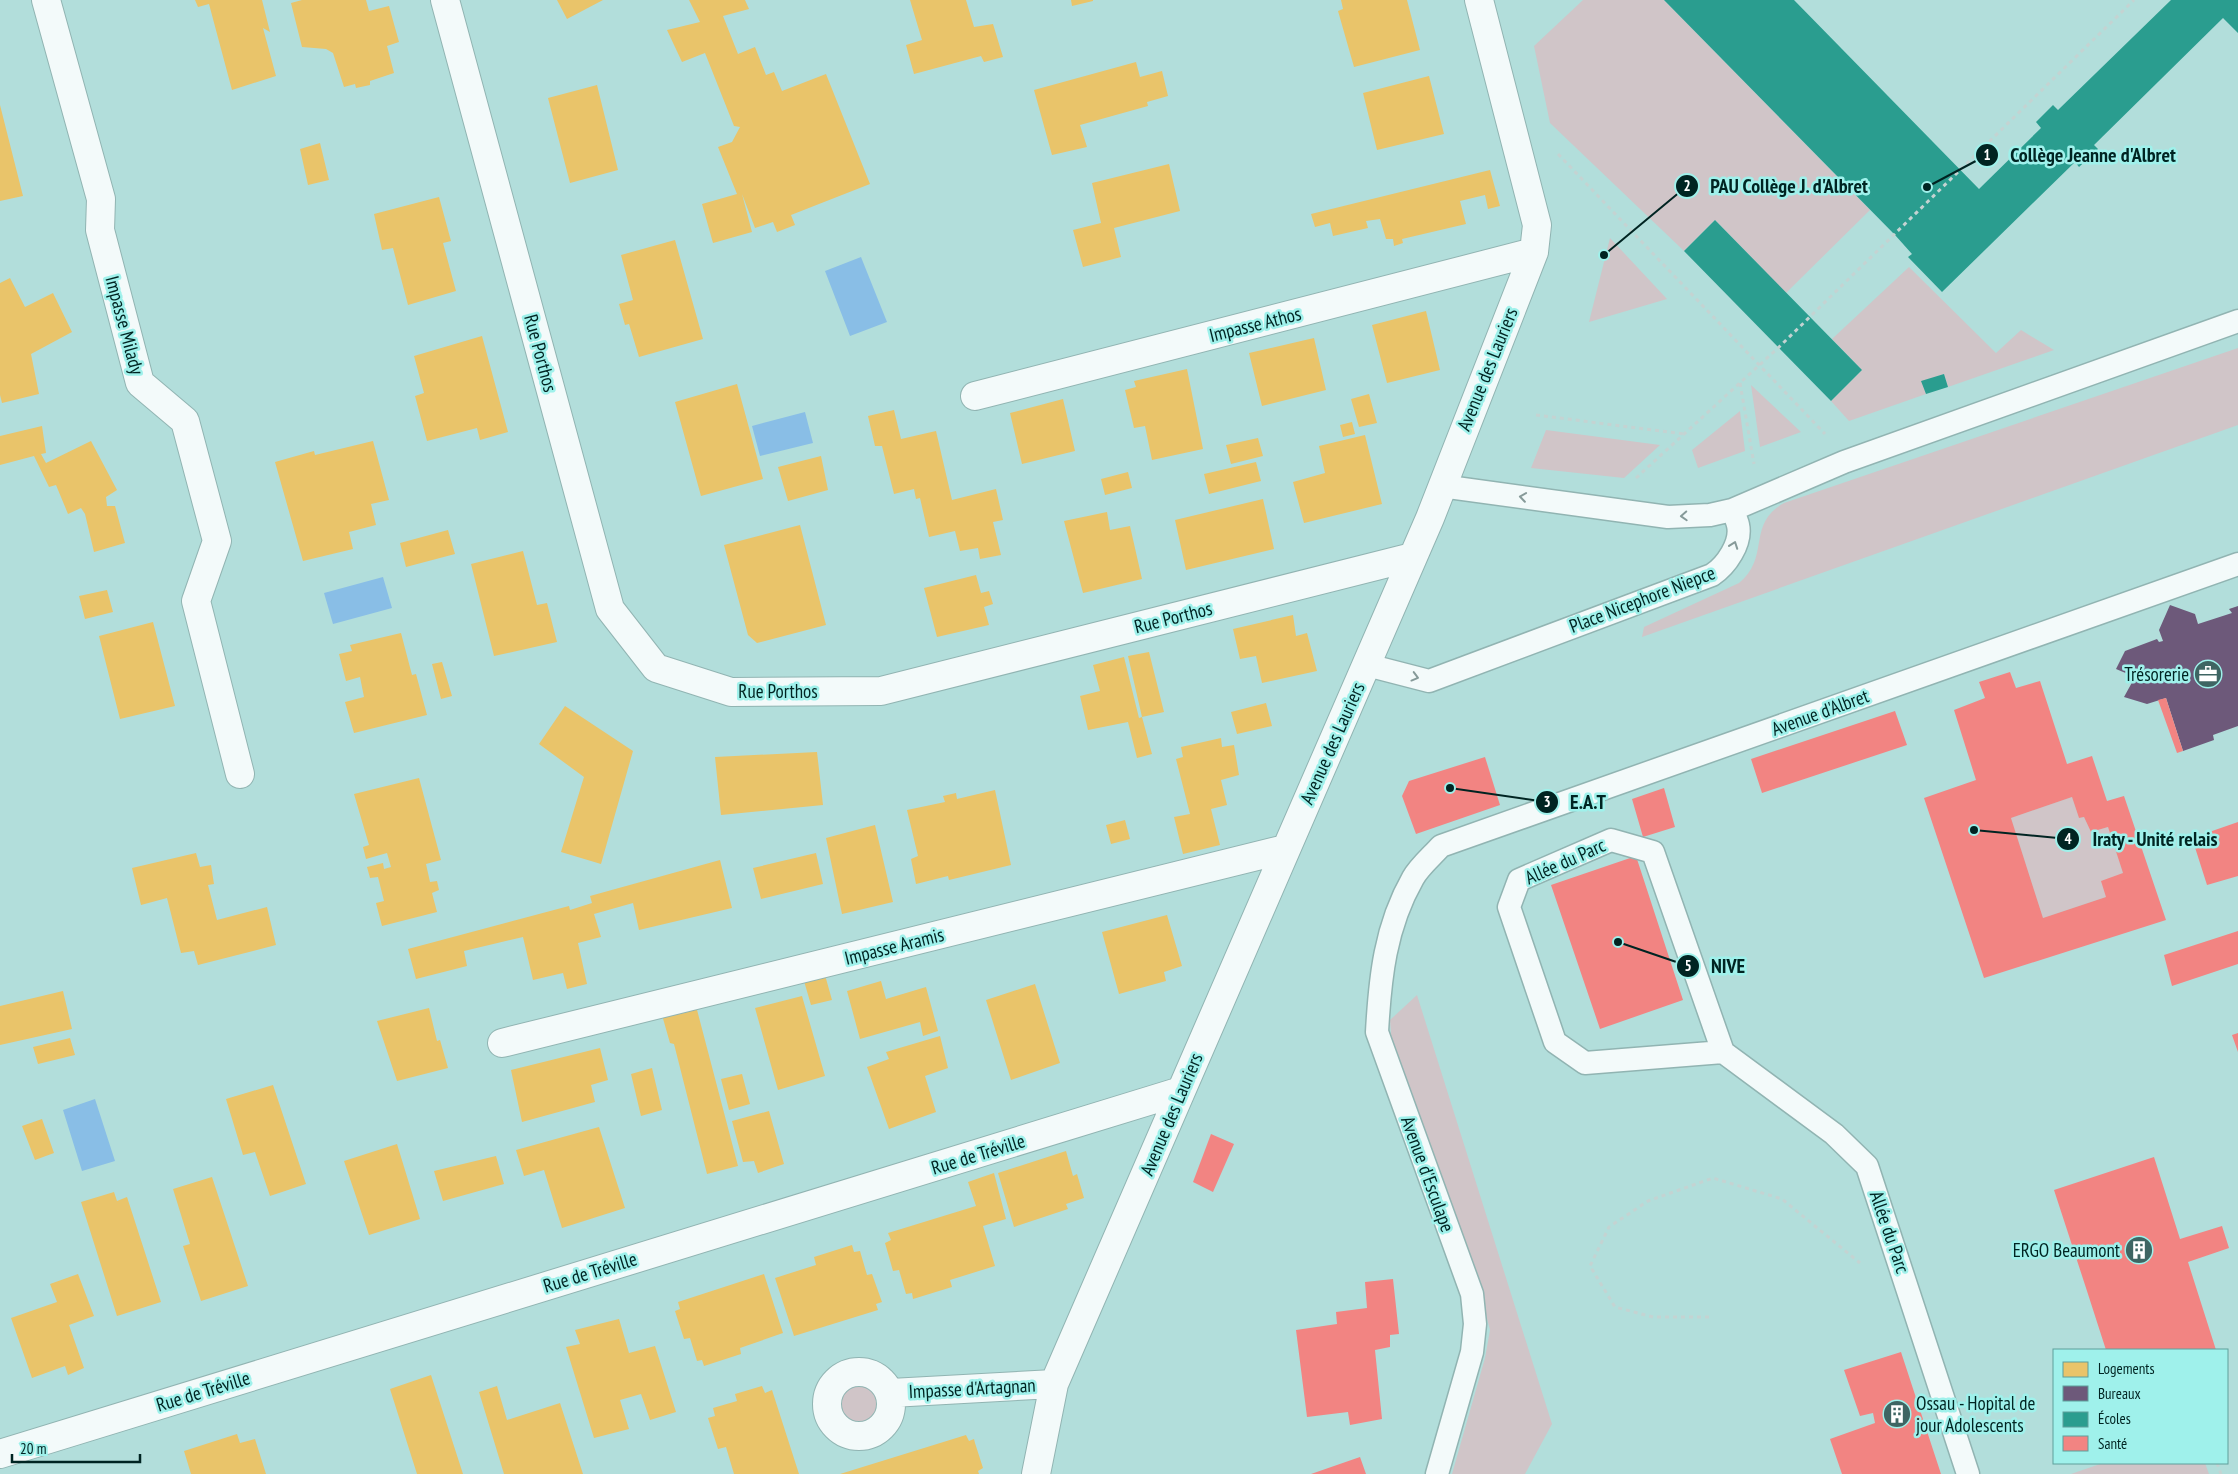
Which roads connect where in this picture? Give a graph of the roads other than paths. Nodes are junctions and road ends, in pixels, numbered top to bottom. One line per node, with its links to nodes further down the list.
1 (46, 0): 12 (street, Impasse Milady)
2 (445, 0): 9 (street, Rue Porthos)
3 (1479, 0): 4 (street, Avenue des Lauriers)
4 (1534, 252): 6 (street, Impasse Athos); 7 (street, Avenue des Lauriers)
5 (2238, 321): 8 (lane)
6 (975, 396)
7 (1441, 486): 8 (lane, one-way to 7); 9 (street, Avenue des Lauriers)
8 (1732, 510): 11 (lane, Place Nicephore Niepce, one-way to 8)
9 (1412, 557): 11 (street, Avenue des Lauriers)
10 (2238, 564): 14 (lane, Avenue d'Albret)
11 (1368, 665): 13 (street, Avenue des Lauriers)
12 (240, 774)
13 (1285, 850): 15 (street, Impasse Aramis); 17 (street, Avenue des Lauriers)
14 (1413, 877): 22 (lane, Avenue d'Esculape)
15 (502, 1044)
16 (1724, 1052): 16 (lane, Allée du Parc); 23 (lane, Allée du Parc)
17 (1181, 1091): 18 (street, Avenue des Lauriers); 20 (street, Rue de Tréville)
18 (1054, 1384): 19 (street, Impasse d'Artagnan); 21 (street, Avenue des Lauriers)
19 (891, 1393)
20 (0, 1454)
21 (1036, 1474)
22 (1437, 1474)
23 (1968, 1474)

